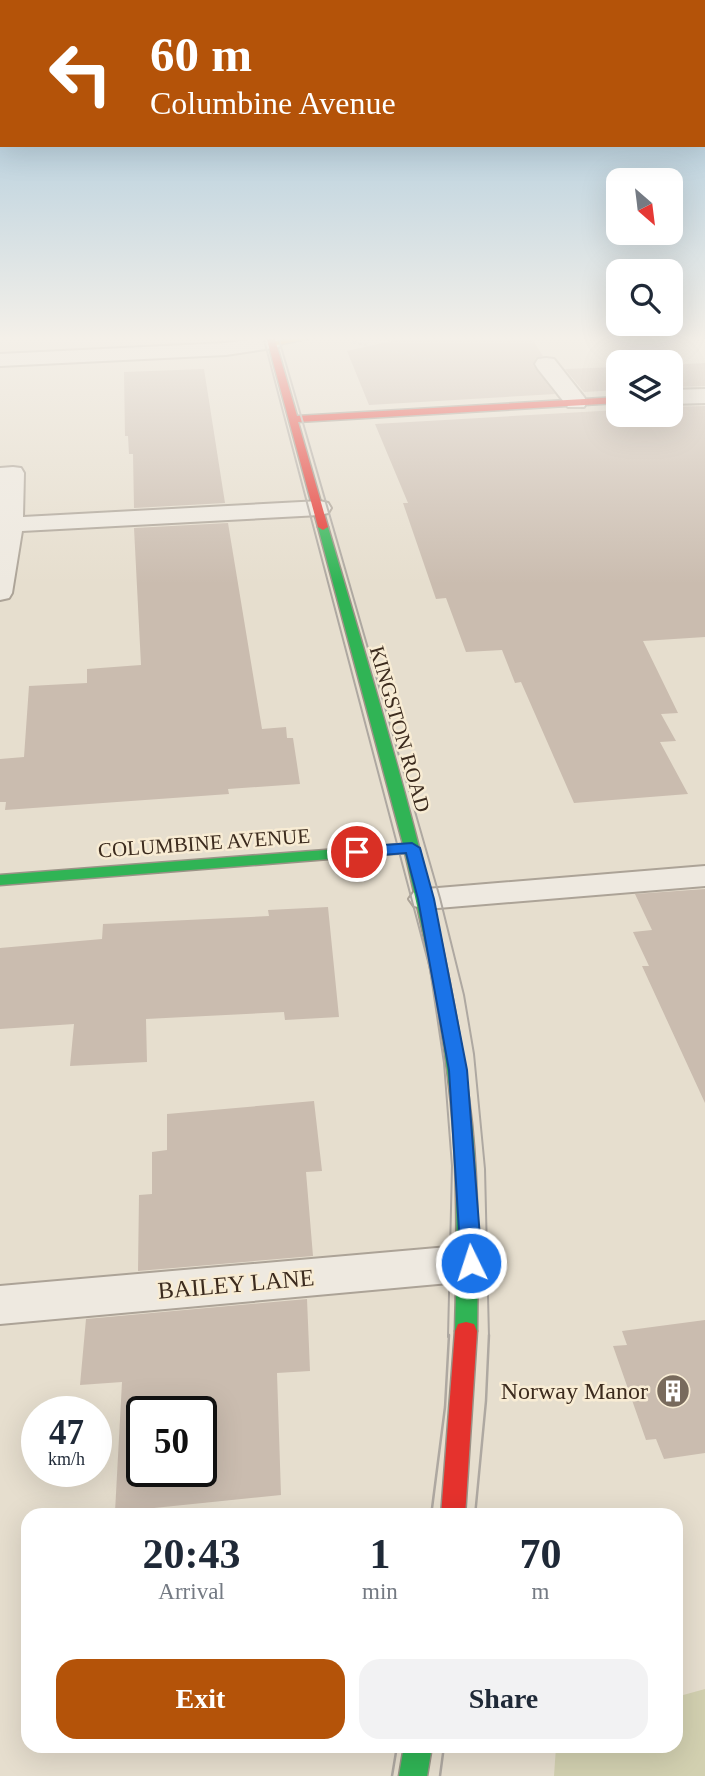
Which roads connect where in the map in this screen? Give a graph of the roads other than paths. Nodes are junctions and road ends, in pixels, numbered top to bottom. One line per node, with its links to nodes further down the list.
1 (293, 419): 3 (main road, KINGSTON ROAD)
2 (0, 474): 4 (lane)
3 (320, 508): 4 (lane); 6 (main road, KINGSTON ROAD)
4 (11, 525): 5 (lane)
5 (0, 593)
6 (412, 848): 8 (main road, COLUMBINE AVENUE); 9 (main road, KINGSTON ROAD)
7 (705, 876): 9 (lane)
8 (0, 880)
9 (426, 899): 10 (main road, KINGSTON ROAD)
10 (471, 1263): 11 (lane, BAILEY LANE); 12 (main road, KINGSTON ROAD)
11 (0, 1305)
12 (454, 1508)
13 (417, 1753): 14 (main road)
14 (413, 1776)

